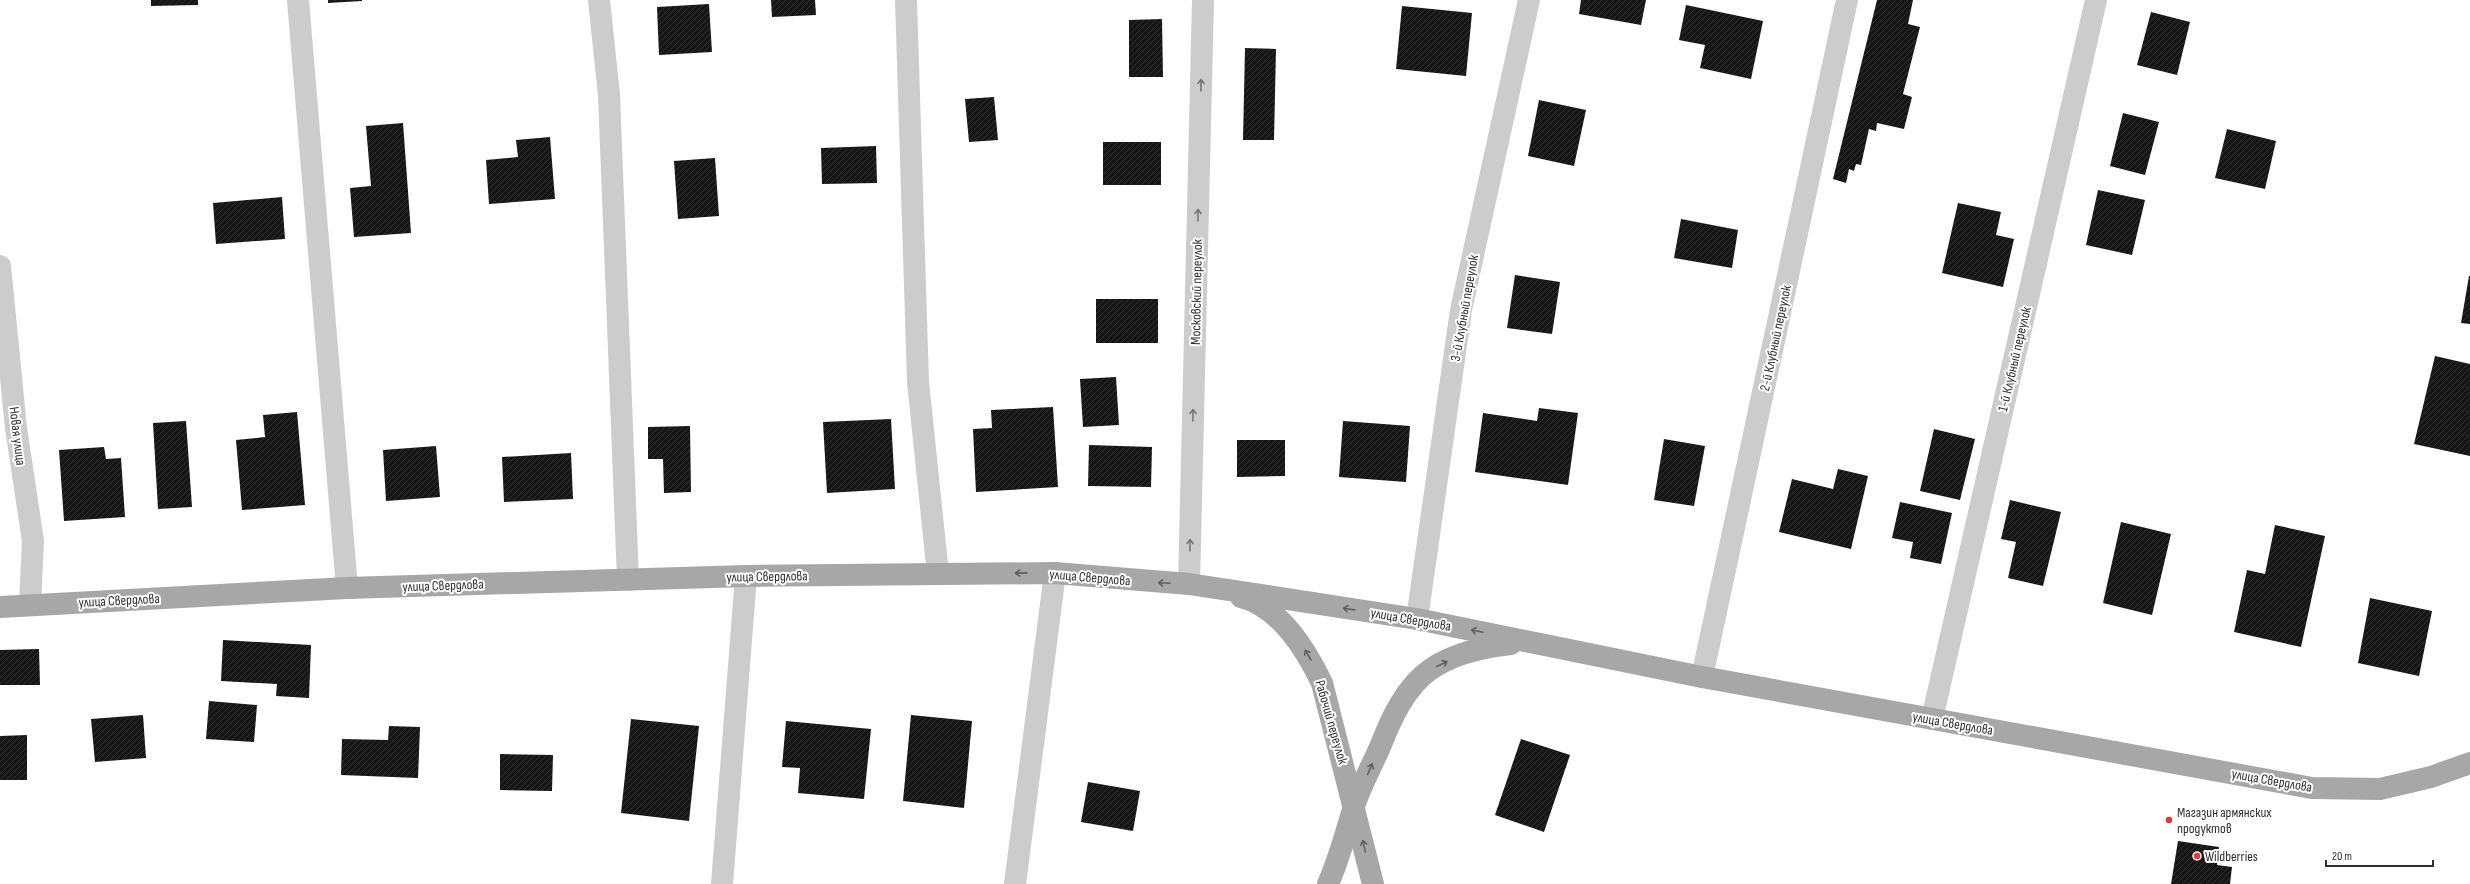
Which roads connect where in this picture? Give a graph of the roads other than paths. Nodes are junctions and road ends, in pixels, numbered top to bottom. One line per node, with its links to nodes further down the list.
1 (298, 0): 14 (street)
2 (599, 0): 12 (street)
3 (906, 0): 10 (street)
4 (1203, 0): 13 (street, Московский переулок, one-way to 4)
5 (1528, 0): 17 (street, 3-й Клубный переулок)
6 (1847, 0): 19 (street, 2-й Клубный переулок)
7 (2096, 0): 20 (street, 1-й Клубный переулок)
8 (0, 266): 15 (street, Новая улица)
9 (1055, 573): 10 (main road, улица Свердлова, one-way to 10); 13 (main road, улица Свердлова, one-way to 9); 24 (street)
10 (938, 574): 11 (main road, улица Свердлова)
11 (746, 576): 12 (main road, улица Свердлова); 23 (street)
12 (628, 580): 14 (main road, улица Свердлова)
13 (1189, 584): 17 (main road, улица Свердлова, one-way to 13); 22 (main road, Рабочий переулок, one-way to 13)
14 (347, 588): 15 (main road, улица Свердлова)
15 (30, 605): 16 (main road, улица Свердлова)
16 (0, 607)
17 (1417, 619): 18 (main road, улица Свердлова, one-way to 17)
18 (1528, 642): 19 (main road, улица Свердлова); 22 (main road, улица Свердлова, one-way to 18)
19 (1702, 677): 20 (main road, улица Свердлова)
20 (1932, 719): 21 (main road, улица Свердлова)
21 (2470, 763)
22 (1355, 805): 25 (main road, улица Свердлова); 26 (main road, Рабочий переулок, one-way to 22)
23 (722, 884)
24 (1015, 884)
25 (1328, 884)
26 (1373, 884)

